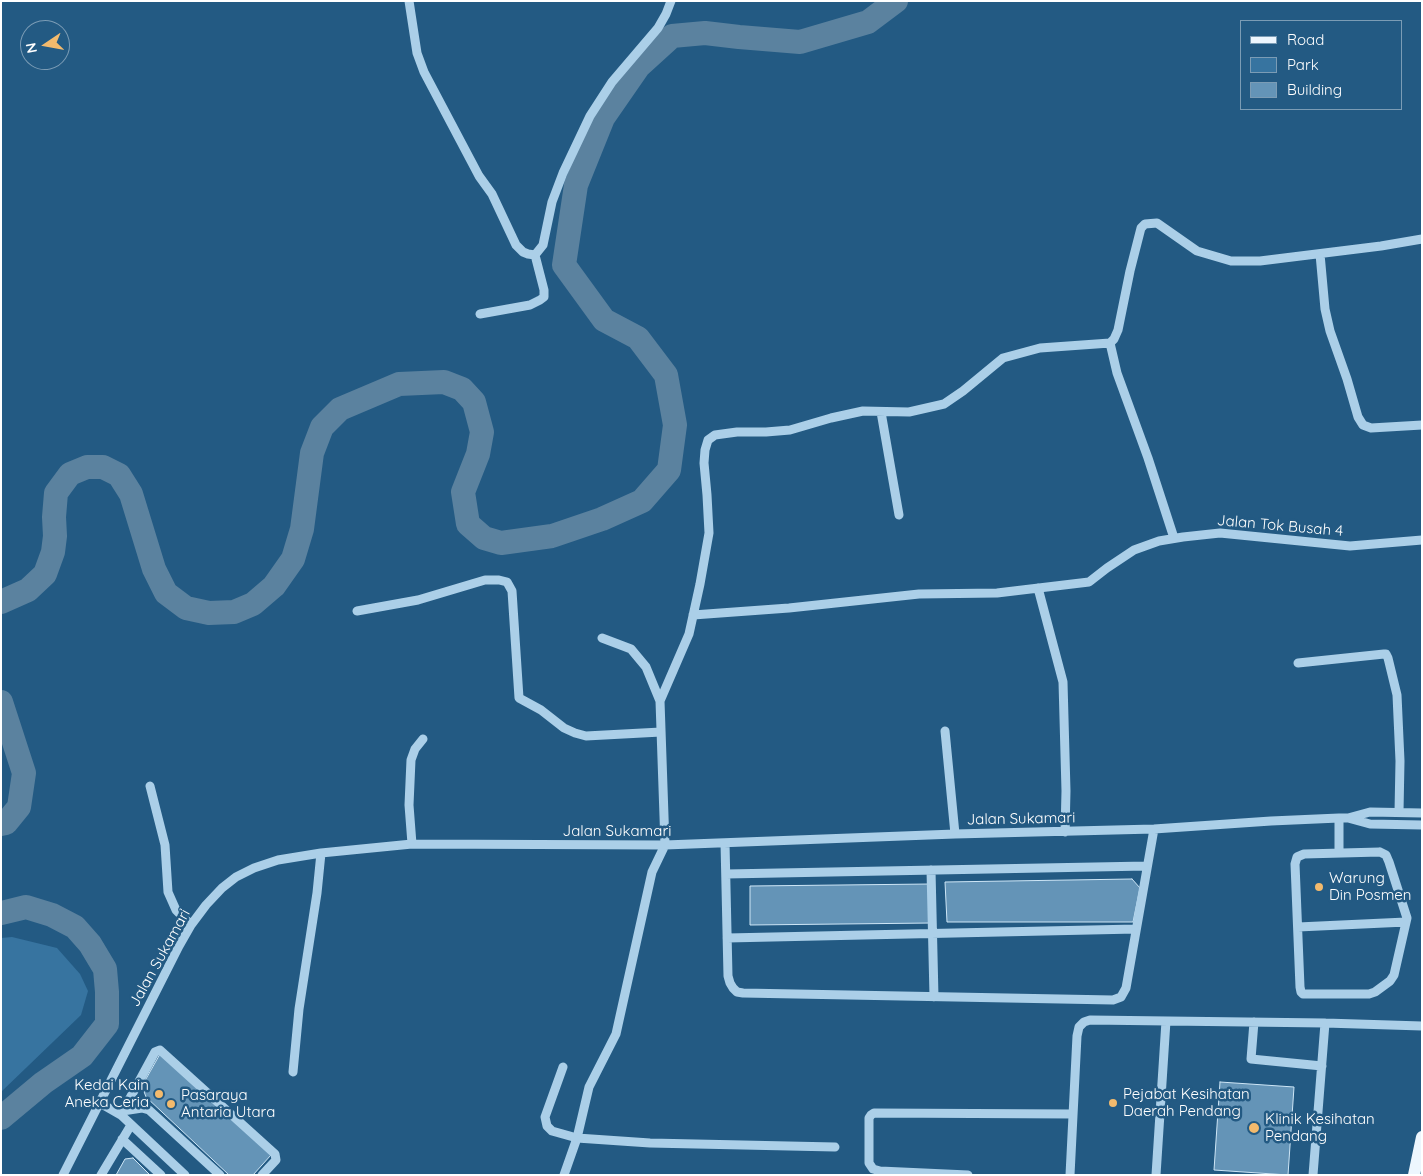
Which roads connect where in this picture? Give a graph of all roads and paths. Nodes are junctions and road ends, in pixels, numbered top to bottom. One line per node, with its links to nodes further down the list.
1 (409, 1): 5 (street)
2 (670, 1): 5 (street)
3 (1422, 239): 4 (street)
4 (1320, 254): 7 (street); 9 (street)
5 (535, 255): 6 (street)
6 (480, 314)
7 (1110, 343): 8 (street); 11 (street)
8 (882, 412): 10 (street); 15 (street)
9 (1422, 425)
10 (898, 515)
11 (1174, 538): 12 (street, Jalan Tok Busah 4); 13 (street, Jalan Tok Busah 4)
12 (1422, 540)
13 (1038, 588): 15 (street); 28 (street)
14 (357, 611): 20 (street)
15 (693, 615): 18 (street)
16 (602, 638): 18 (street)
17 (1298, 663): 23 (street)
18 (660, 701): 20 (street)
19 (945, 731): 29 (street)
20 (661, 732): 32 (street)
21 (423, 739): 31 (street)
22 (150, 786): 39 (street)
23 (1399, 812): 24 (street, Jalan Sukamari); 25 (street, Jalan Sukamari)
24 (1422, 813)
25 (1344, 818): 26 (street, Jalan Sukamari); 27 (street, Jalan Sukamari); 34 (street)
26 (1422, 825)
27 (1154, 829): 28 (street, Jalan Sukamari); 35 (street)
28 (1065, 832): 29 (street, Jalan Sukamari)
29 (955, 834): 30 (street, Jalan Sukamari)
30 (725, 843): 32 (street, Jalan Sukamari); 37 (street)
31 (412, 844): 32 (street, Jalan Sukamari); 33 (street, Jalan Sukamari)
32 (665, 845): 57 (street)
33 (322, 853): 39 (street, Jalan Sukamari); 51 (street)
34 (1339, 853): 38 (street); 40 (street)
35 (1147, 866): 36 (street); 41 (street)
36 (932, 870): 37 (street); 42 (street)
37 (726, 874): 43 (street)
38 (1406, 922): 40 (street); 40 (street)
39 (191, 925): 52 (street, Jalan Sukamari)
40 (1298, 927)
41 (1136, 929): 42 (street); 44 (street)
42 (933, 934): 43 (street); 44 (street)
43 (727, 938): 44 (street)
44 (934, 997)
45 (1166, 1021): 46 (street); 54 (street); 69 (street)
46 (1254, 1022): 47 (street); 49 (street)
47 (1325, 1023): 48 (street); 49 (street)
48 (1422, 1026)
49 (1322, 1066): 70 (street)
50 (563, 1067): 57 (street)
51 (293, 1072)
52 (100, 1103): 53 (street); 60 (street, Jalan Sukamari)
53 (120, 1111): 55 (street); 64 (street); 65 (street)
54 (1073, 1114): 67 (street); 68 (street)
55 (131, 1124): 58 (street); 63 (street)
56 (1422, 1137): 71 (main road)
57 (577, 1138): 59 (street); 66 (street)
58 (122, 1139): 61 (street); 62 (street)
59 (835, 1147)
60 (63, 1175)
61 (101, 1175)
62 (160, 1175)
63 (185, 1175)
64 (220, 1175)
65 (262, 1175)
66 (564, 1175)
67 (968, 1175)
68 (1070, 1175)
69 (1156, 1175)
70 (1313, 1175)
71 (1414, 1175)

